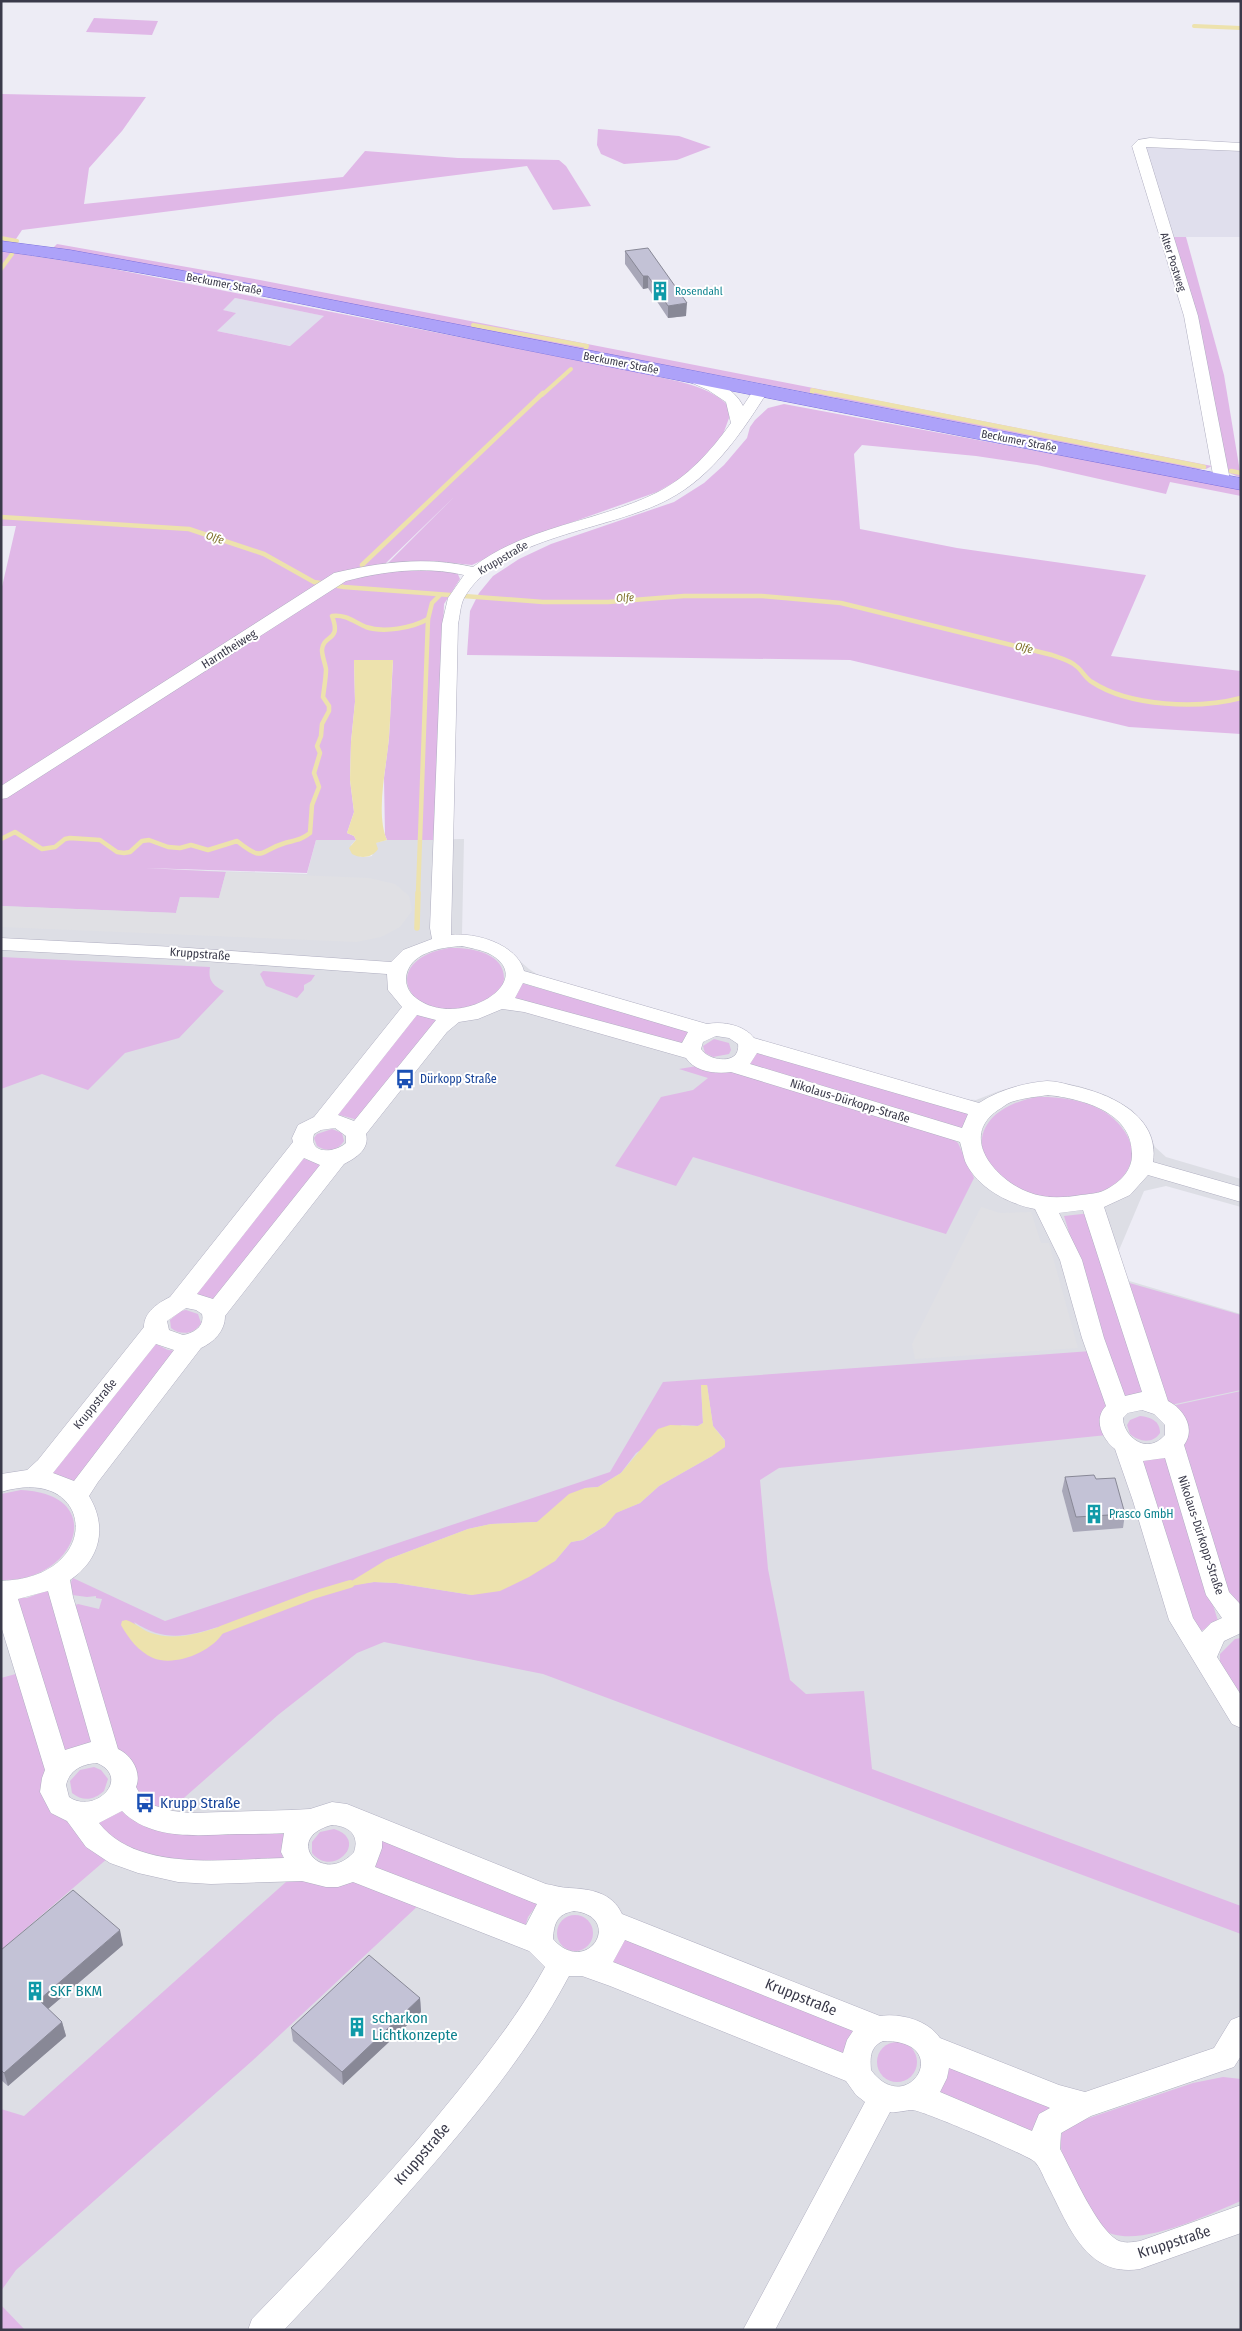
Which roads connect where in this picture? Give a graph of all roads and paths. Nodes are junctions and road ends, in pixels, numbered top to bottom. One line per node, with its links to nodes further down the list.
1 (1241, 146): 6 (street, Alter Postweg)
2 (1, 246): 3 (main road, Beckumer Straße)
3 (688, 376): 4 (main road, Beckumer Straße); 5 (street)
4 (760, 391): 5 (street, Kruppstraße); 6 (main road, Beckumer Straße)
5 (739, 424): 7 (street, Kruppstraße)
6 (1231, 482)
7 (476, 573): 8 (street, Harntheiweg); 9 (street, Kruppstraße)
8 (1, 794)
9 (450, 940): 11 (street); 12 (street)
10 (1, 944): 11 (street, Kruppstraße)
11 (398, 969): 14 (street)
12 (516, 975): 13 (street); 16 (street)
13 (501, 1002): 15 (street); 18 (street, Nikolaus-Dürkopp-Straße)
14 (413, 1006): 15 (street); 21 (street, Kruppstraße)
15 (453, 1016): 22 (street)
16 (707, 1031): 17 (street); 18 (street)
17 (747, 1043): 19 (street); 20 (street)
18 (692, 1053): 19 (street, Nikolaus-Dürkopp-Straße)
19 (731, 1065): 23 (street, Nikolaus-Dürkopp-Straße)
20 (982, 1111): 23 (street); 26 (street)
21 (321, 1122): 22 (street); 24 (street, Kruppstraße)
22 (356, 1133): 25 (street)
23 (969, 1138): 29 (street)
24 (302, 1145): 25 (street); 30 (street, Kruppstraße)
25 (338, 1157): 31 (street)
26 (1142, 1166): 27 (street); 28 (street)
27 (1241, 1195)
28 (1092, 1203): 29 (street); 34 (street, Nikolaus-Dürkopp-Straße)
29 (1044, 1204): 35 (street)
30 (178, 1302): 31 (street); 32 (street, Kruppstraße)
31 (214, 1314): 33 (street)
32 (156, 1328): 33 (street); 38 (street, Kruppstraße)
33 (193, 1342): 40 (street)
34 (1158, 1405): 35 (street); 36 (street, Nikolaus-Dürkopp-Straße)
35 (1118, 1408): 37 (street)
36 (1172, 1444): 37 (street); 43 (street, Nikolaus-Dürkopp-Straße)
37 (1126, 1447): 44 (street)
38 (33, 1479): 39 (street); 40 (street)
39 (1, 1483)
40 (77, 1496): 41 (street)
41 (57, 1576): 42 (street); 46 (street)
42 (2, 1591): 47 (street)
43 (1241, 1621): 44 (street, Nikolaus-Dürkopp-Straße)
44 (1204, 1659): 45 (street)
45 (1241, 1717)
46 (107, 1754): 47 (street); 48 (street)
47 (58, 1770): 49 (street)
48 (124, 1790): 49 (street); 50 (street, Kruppstraße)
49 (77, 1814): 52 (street)
50 (310, 1820): 51 (street, Kruppstraße); 52 (street)
51 (361, 1823): 53 (street); 54 (street, Kruppstraße)
52 (304, 1869): 53 (street)
53 (353, 1870): 56 (street)
54 (565, 1899): 55 (street, Kruppstraße); 56 (street)
55 (612, 1922): 57 (street); 58 (street, Kruppstraße)
56 (539, 1942): 57 (street)
57 (572, 1964): 62 (street); 68 (street, Kruppstraße)
58 (879, 2028): 60 (street, Kruppstraße); 62 (street)
59 (1241, 2029): 61 (street, Kruppstraße)
60 (930, 2047): 64 (street); 65 (street, Kruppstraße)
61 (1232, 2061): 65 (street, Kruppstraße)
62 (856, 2072): 63 (street)
63 (883, 2097): 64 (street); 69 (street)
64 (914, 2097): 66 (street)
65 (1085, 2105): 66 (street, Kruppstraße)
66 (1045, 2151): 67 (street, Kruppstraße)
67 (1241, 2220)
68 (263, 2330)
69 (758, 2330)

